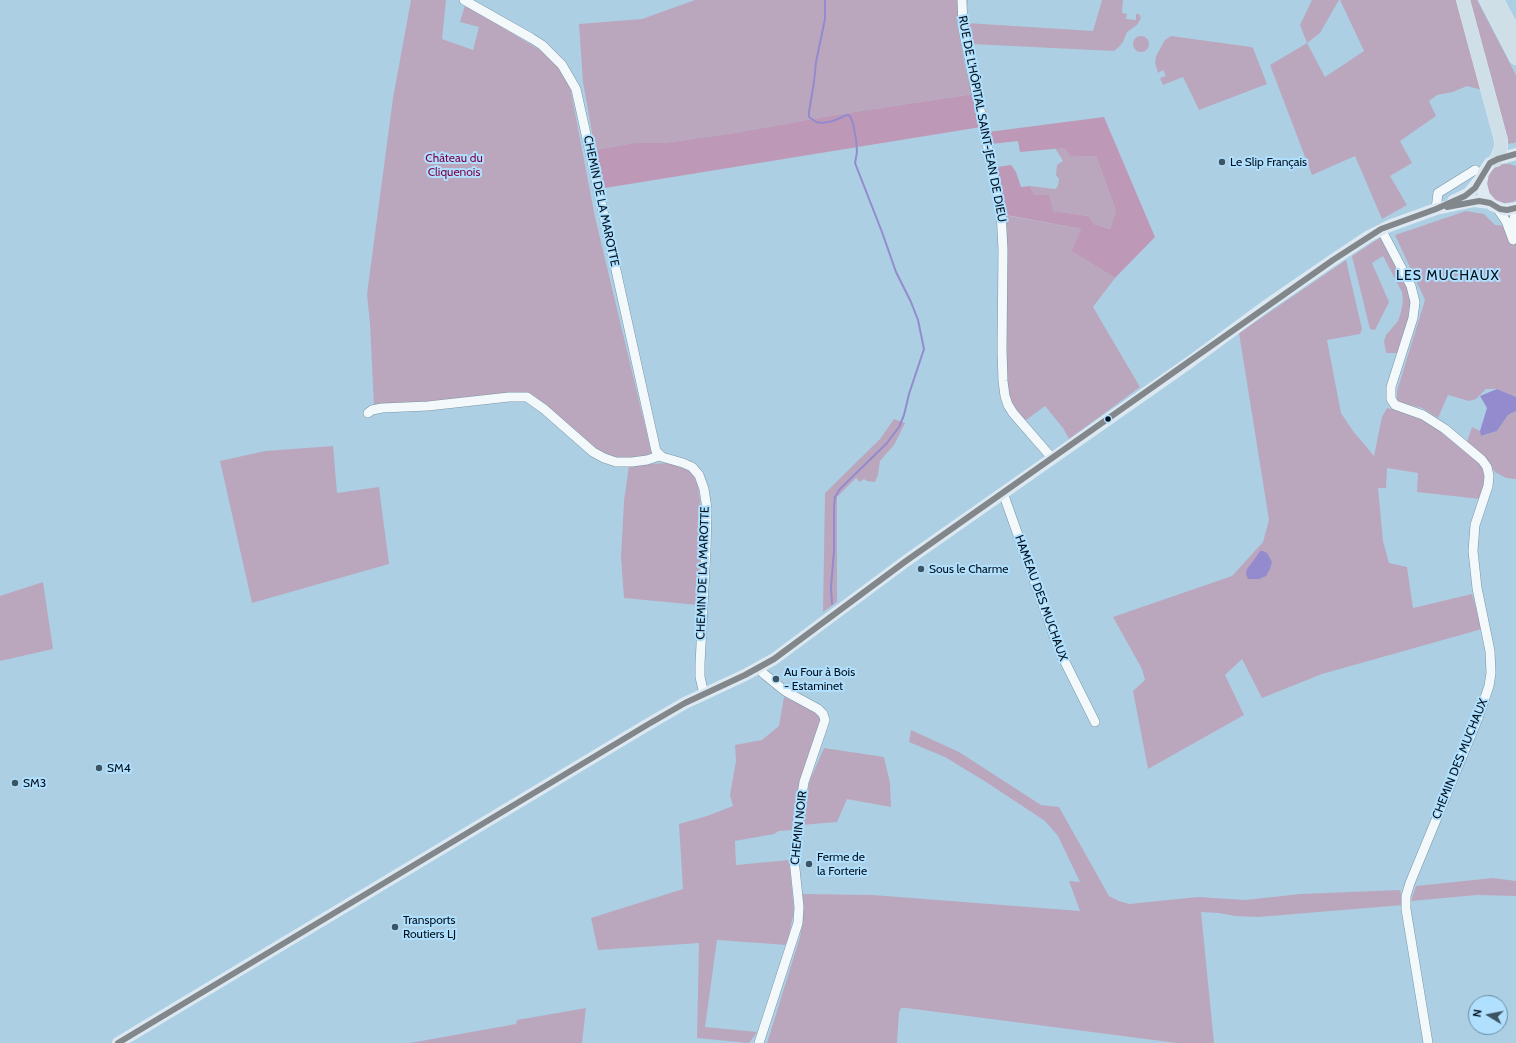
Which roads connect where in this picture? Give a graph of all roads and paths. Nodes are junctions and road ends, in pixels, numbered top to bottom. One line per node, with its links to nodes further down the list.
1 (464, 0): 16 (street, CHEMIN DE LA MAROTTE)
2 (962, 0): 17 (street, RUE DE L'HÔPITAL SAINT-JEAN DE DIEU)
3 (1463, 0): 8 (highway)
4 (1486, 0): 7 (highway)
5 (1497, 0): 6 (highway)
6 (1516, 36)
7 (1516, 58)
8 (1509, 158): 9 (main road)
9 (1478, 174): 10 (main road); 12 (main road); 12 (street)
10 (1493, 206): 11 (main road); 12 (main road); 13 (street)
11 (1516, 208)
12 (1436, 209): 14 (main road)
13 (1516, 212)
14 (1381, 229): 17 (main road); 24 (street, CHEMIN DES MUCHAUX)
15 (368, 413): 16 (street)
16 (659, 456): 20 (street, CHEMIN DE LA MAROTTE)
17 (1052, 458): 18 (main road)
18 (1003, 493): 19 (main road); 21 (street, HAMEAU DES MUCHAUX)
19 (759, 668): 20 (main road); 23 (street, CHEMIN NOIR)
20 (704, 694): 22 (main road)
21 (1095, 722)
22 (118, 1043)
23 (759, 1043)
24 (1428, 1043)

